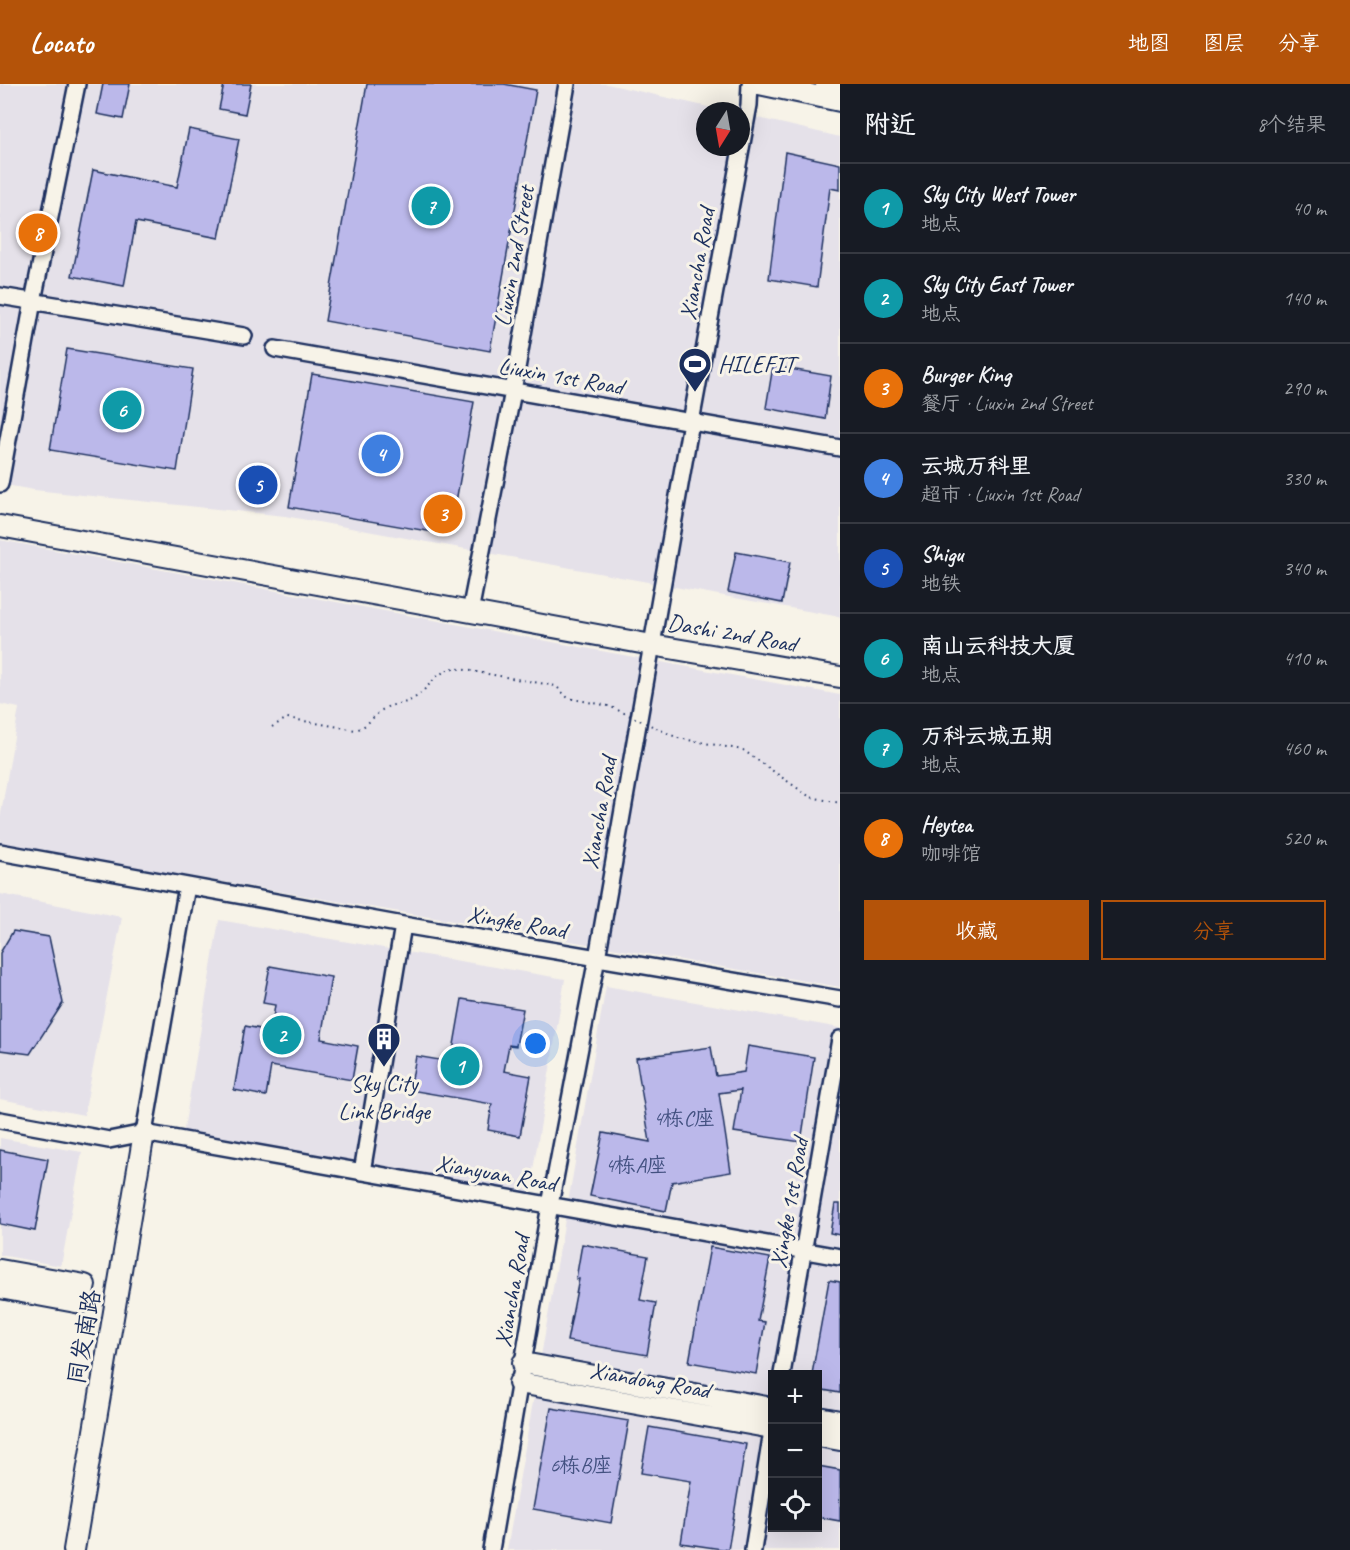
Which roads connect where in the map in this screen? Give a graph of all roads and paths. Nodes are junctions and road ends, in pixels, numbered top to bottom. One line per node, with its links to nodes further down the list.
1 (77, 84): 9 (street)
2 (567, 84): 12 (street, Liuxin 2nd Street)
3 (750, 84): 13 (street, Xiancha Road)
4 (759, 84): 7 (main road)
5 (826, 84): 6 (main road)
6 (840, 87)
7 (840, 101)
8 (0, 296): 9 (street)
9 (33, 301): 10 (street); 15 (street)
10 (244, 336)
11 (275, 349): 12 (street, Liuxin 1st Road)
12 (513, 391): 13 (street, Liuxin 1st Road); 17 (street, Liuxin 2nd Street)
13 (691, 422): 14 (street, Liuxin 1st Road); 18 (street, Xiancha Road)
14 (840, 448)
15 (0, 484)
16 (0, 526): 17 (main road, Dashi 2nd Road)
17 (470, 612): 18 (main road, Dashi 2nd Road)
18 (652, 645): 19 (main road, Dashi 2nd Road); 25 (street, Xiancha Road)
19 (840, 677)
20 (272, 727): 21 (path, bridge)
21 (840, 803)
22 (0, 852): 23 (street, Xingke Road)
23 (187, 886): 24 (street, Xingke Road); 29 (street)
24 (403, 925): 25 (street, Xingke Road); 30 (street)
25 (597, 958): 26 (street, Xingke Road); 31 (street, Xiancha Road)
26 (840, 999)
27 (840, 1039): 32 (street, Xingke 1st Road)
28 (0, 1120): 29 (street)
29 (144, 1133): 30 (street, Xianyuan Road); 45 (main road, 同发南路)
30 (362, 1172): 31 (street, Xianyuan Road)
31 (550, 1205): 32 (street, Xianyuan Road); 37 (street, Xiancha Road)
32 (804, 1251): 33 (street, Xianyuan Road); 36 (street, Xingke 1st Road)
33 (840, 1257)
34 (0, 1270): 35 (main road)
35 (0, 1288)
36 (783, 1370)
37 (521, 1373): 38 (main road, Xiandong Road); 41 (main road, Xiandong Road); 46 (street, Xiancha Road)
38 (768, 1407)
39 (822, 1418): 40 (main road)
40 (840, 1421)
41 (768, 1429)
42 (822, 1437): 43 (main road)
43 (840, 1440)
44 (768, 1455): 47 (street)
45 (74, 1550)
46 (491, 1550)
47 (753, 1550)

